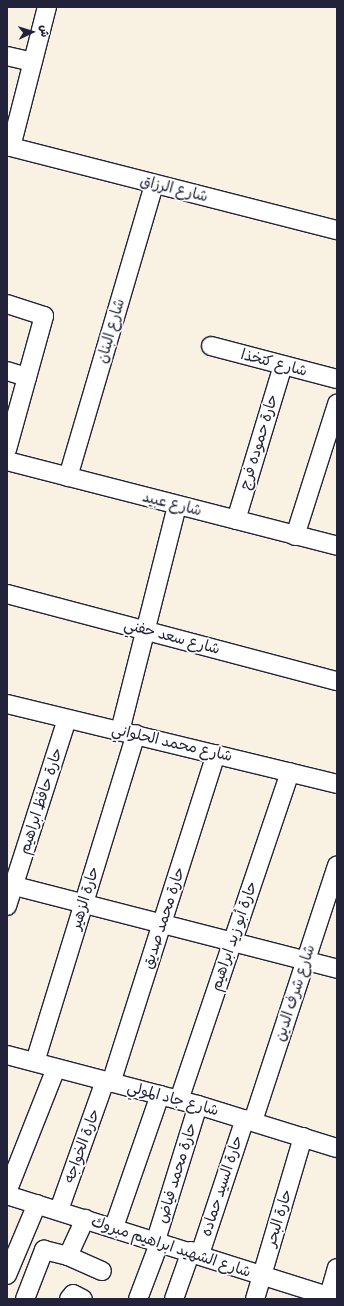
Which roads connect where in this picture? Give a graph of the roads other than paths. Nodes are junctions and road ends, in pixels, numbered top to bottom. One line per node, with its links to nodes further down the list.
1 (47, 7): 3 (street)
2 (7, 56): 3 (street)
3 (32, 62): 4 (street)
4 (9, 146): 5 (street, شارع الرزاق)
5 (154, 184): 6 (street, شارع الرزاق); 16 (street, شارع البنان)
6 (337, 230)
7 (7, 304): 11 (street)
8 (211, 346): 9 (street, شارع كتخذا)
9 (283, 365): 12 (street, شارع كتخذا); 18 (street, حارة حموده فرج)
10 (7, 371): 11 (street)
11 (27, 377): 14 (street)
12 (337, 379)
13 (337, 404): 19 (street)
14 (7, 449)
15 (7, 461): 16 (street, شارع عبيد)
16 (68, 477): 17 (street, شارع عبيد)
17 (177, 505): 18 (street, شارع عبيد); 22 (street, حارة الزهير)
18 (236, 520): 19 (street, شارع عبيد)
19 (295, 536): 20 (street, شارع عبيد)
20 (337, 546)
21 (7, 594): 22 (street, شارع سعد حفني)
22 (146, 630): 23 (street, شارع سعد حفني); 26 (street, حارة الزهير)
23 (337, 681)
24 (7, 704): 25 (street, شارع محمد الحلواني)
25 (67, 718): 26 (street, شارع محمد الحلواني); 31 (street, حارة حافظ ابراهيم)
26 (128, 733): 27 (street, شارع محمد الحلواني); 32 (street, حارة الزهير)
27 (216, 754): 28 (street, شارع محمد الحلواني); 34 (street, حارة محمد صديق)
28 (290, 772): 29 (street, شارع محمد الحلواني); 35 (street, حارة أبو زيد ابراهيم)
29 (337, 784)
30 (337, 865): 36 (street, شارع شرف الدين)
31 (10, 885): 32 (street); 33 (street, حارة حافظ ابراهيم)
32 (84, 904): 34 (street); 39 (street, حارة الزهير)
33 (7, 906)
34 (162, 924): 35 (street); 41 (street, حارة محمد صديق)
35 (232, 942): 36 (street); 43 (street, حارة أبو زيد ابراهيم)
36 (305, 962): 37 (street); 45 (street, شارع شرف الدين)
37 (337, 969)
38 (7, 1054): 39 (street, شارع جاد المولي)
39 (35, 1062): 40 (street, شارع جاد المولي)
40 (56, 1068): 41 (street, شارع جاد المولي); 48 (street)
41 (108, 1082): 42 (street, شارع جاد المولي); 50 (street, حارة الخواجه)
42 (160, 1095): 43 (street, شارع جاد المولي); 52 (street)
43 (179, 1100): 44 (street, شارع جاد المولي)
44 (198, 1105): 45 (street, شارع جاد المولي); 53 (street, حارة محمد فياض)
45 (249, 1120): 46 (street, شارع جاد المولي); 54 (street, حارة السيد حماده)
46 (303, 1137): 47 (street, شارع جاد المولي); 59 (street, حارة البحر)
47 (336, 1144)
48 (7, 1193): 49 (street, شارع الشهيد ابراهيم مبروك)
49 (37, 1204): 50 (street, شارع الشهيد ابراهيم مبروك); 58 (street)
50 (58, 1210): 51 (street, شارع الشهيد ابراهيم مبروك)
51 (85, 1218): 52 (street, شارع الشهيد ابراهيم مبروك); 55 (street)
52 (114, 1227): 53 (street, شارع الشهيد ابراهيم مبروك)
53 (158, 1241): 54 (street, شارع الشهيد ابراهيم مبروك); 64 (street, حارة محمد فياض)
54 (196, 1252): 59 (street, شارع الشهيد ابراهيم مبروك); 65 (street, حارة السيد حماده)
55 (68, 1256): 57 (street); 61 (street)
56 (337, 1268): 60 (street)
57 (102, 1272)
58 (7, 1275)
59 (261, 1276): 60 (street, شارع الشهيد ابراهيم مبروك); 66 (street, حارة البحر)
60 (331, 1298)
61 (25, 1299)
62 (69, 1299): 63 (street)
63 (83, 1299)
64 (138, 1299)
65 (174, 1299)
66 (255, 1299)

